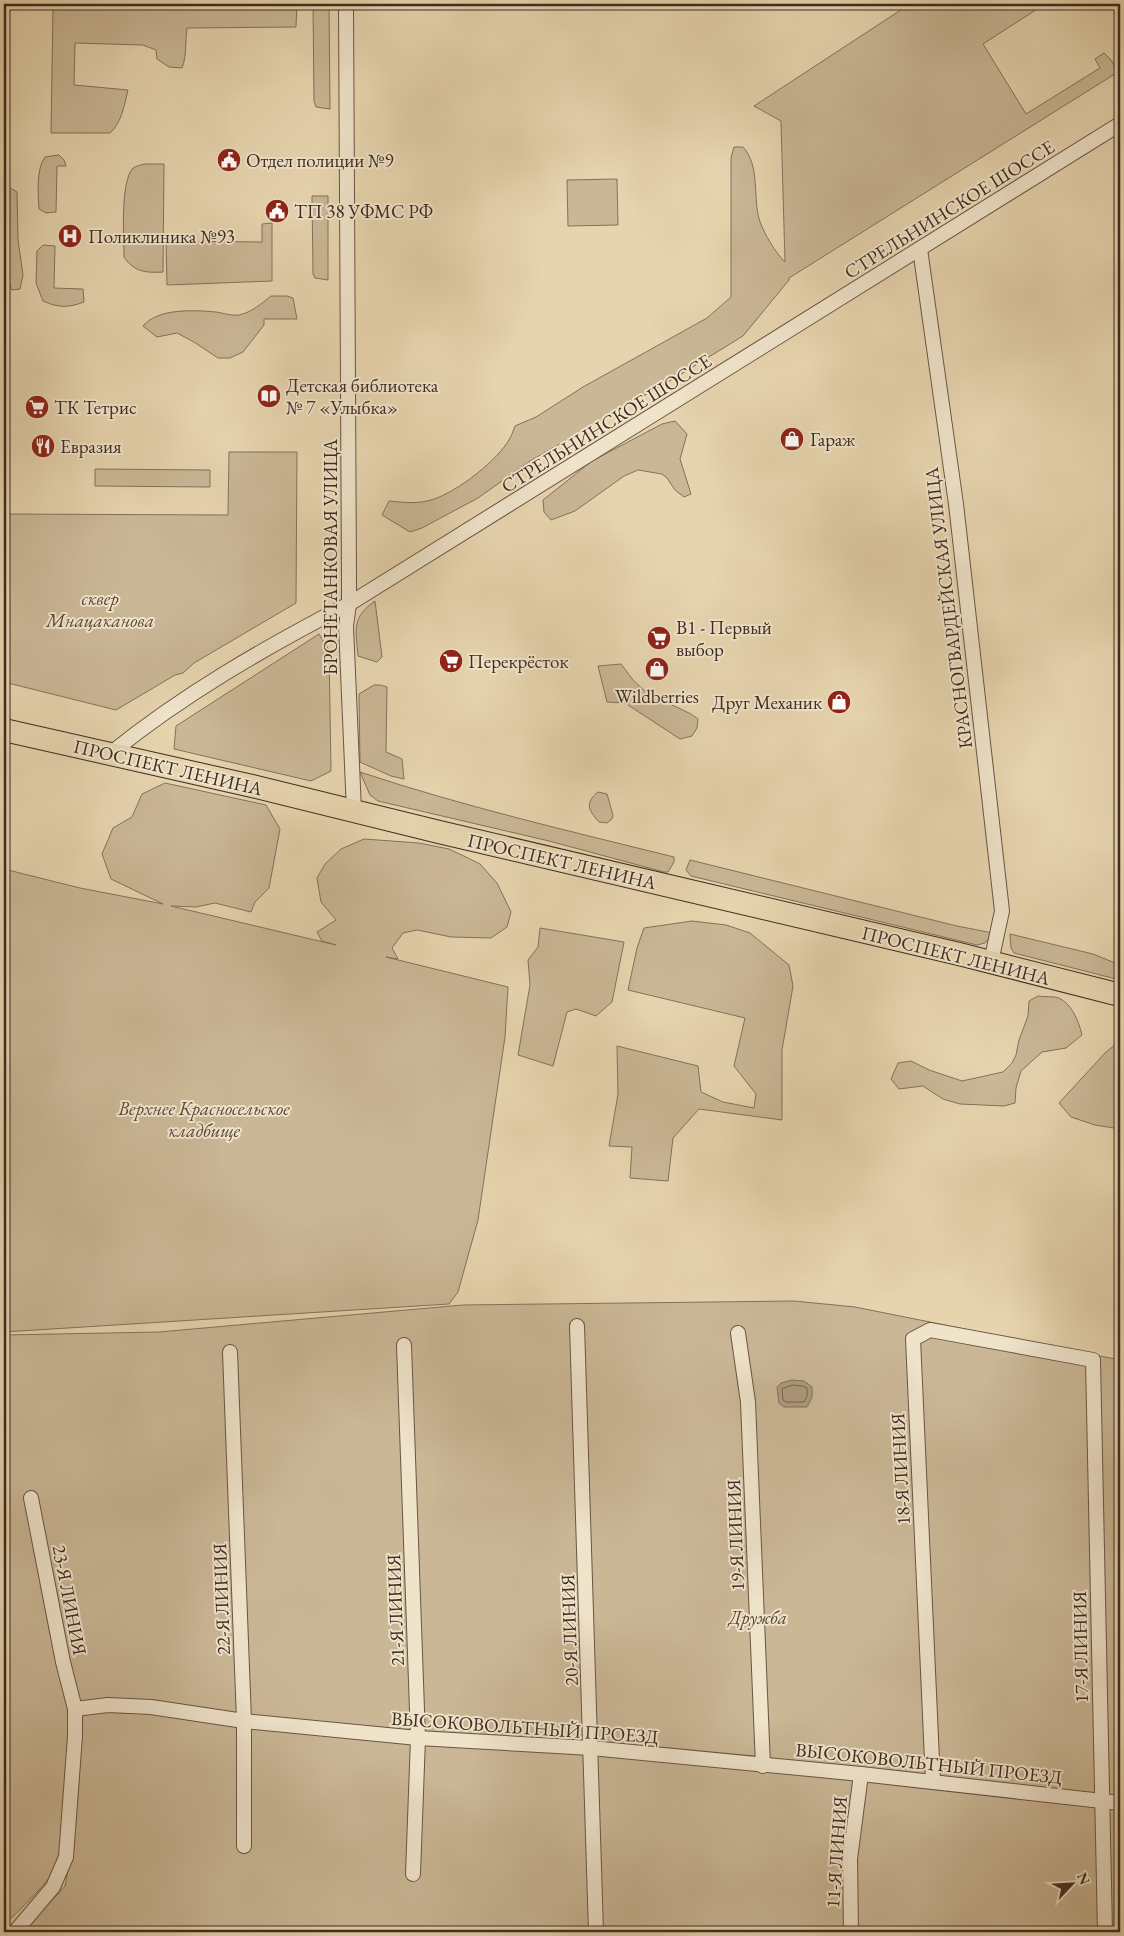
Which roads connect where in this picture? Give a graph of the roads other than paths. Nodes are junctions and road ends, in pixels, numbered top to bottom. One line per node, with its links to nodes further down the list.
1 (346, 4): 4 (street, БРОНЕТАНКОВАЯ УЛИЦА)
2 (1118, 130): 3 (street, СТРЕЛЬНИНСКОЕ ШОССЕ)
3 (920, 248): 4 (street, СТРЕЛЬНИНСКОЕ ШОССЕ); 8 (street, КРАСНОГВАРДЕЙСКАЯ УЛИЦА)
4 (349, 604): 6 (street, СТРЕЛЬНИНСКОЕ ШОССЕ); 7 (street, БРОНЕТАНКОВАЯ УЛИЦА)
5 (4, 730): 6 (main road, ПРОСПЕКТ ЛЕНИНА)
6 (111, 753): 7 (main road, ПРОСПЕКТ ЛЕНИНА)
7 (354, 811): 8 (main road, ПРОСПЕКТ ЛЕНИНА)
8 (991, 962): 9 (main road, ПРОСПЕКТ ЛЕНИНА)
9 (1120, 995)
10 (577, 1326): 19 (street, 20-Я ЛИНИЯ)
11 (738, 1333): 20 (street, 19-Я ЛИНИЯ)
12 (404, 1345): 18 (street, 21-Я ЛИНИЯ)
13 (230, 1352): 17 (street, 22-Я ЛИНИЯ)
14 (1092, 1360): 22 (street, 18-Я ЛИНИЯ); 23 (street, 17-Я ЛИНИЯ)
15 (31, 1498): 16 (street, 23-Я ЛИНИЯ)
16 (75, 1708): 17 (street, ВЫСОКОВОЛЬТНЫЙ ПРОЕЗД); 27 (street)
17 (244, 1721): 18 (street, ВЫСОКОВОЛЬТНЫЙ ПРОЕЗД); 25 (street, 22-Я ЛИНИЯ)
18 (418, 1738): 19 (street, ВЫСОКОВОЛЬТНЫЙ ПРОЕЗД); 26 (street, 21-Я ЛИНИЯ)
19 (591, 1748): 20 (street, ВЫСОКОВОЛЬТНЫЙ ПРОЕЗД); 28 (street, 20-Я ЛИНИЯ)
20 (763, 1766): 21 (street, ВЫСОКОВОЛЬТНЫЙ ПРОЕЗД)
21 (861, 1774): 22 (street, ВЫСОКОВОЛЬТНЫЙ ПРОЕЗД); 29 (street, 11-Я ЛИНИЯ)
22 (934, 1782): 23 (street, ВЫСОКОВОЛЬТНЫЙ ПРОЕЗД)
23 (1102, 1800): 24 (street, ВЫСОКОВОЛЬТНЫЙ ПРОЕЗД); 30 (street, 17-Я ЛИНИЯ)
24 (1120, 1803)
25 (244, 1846)
26 (413, 1874)
27 (15, 1932)
28 (596, 1932)
29 (851, 1932)
30 (1105, 1932)

